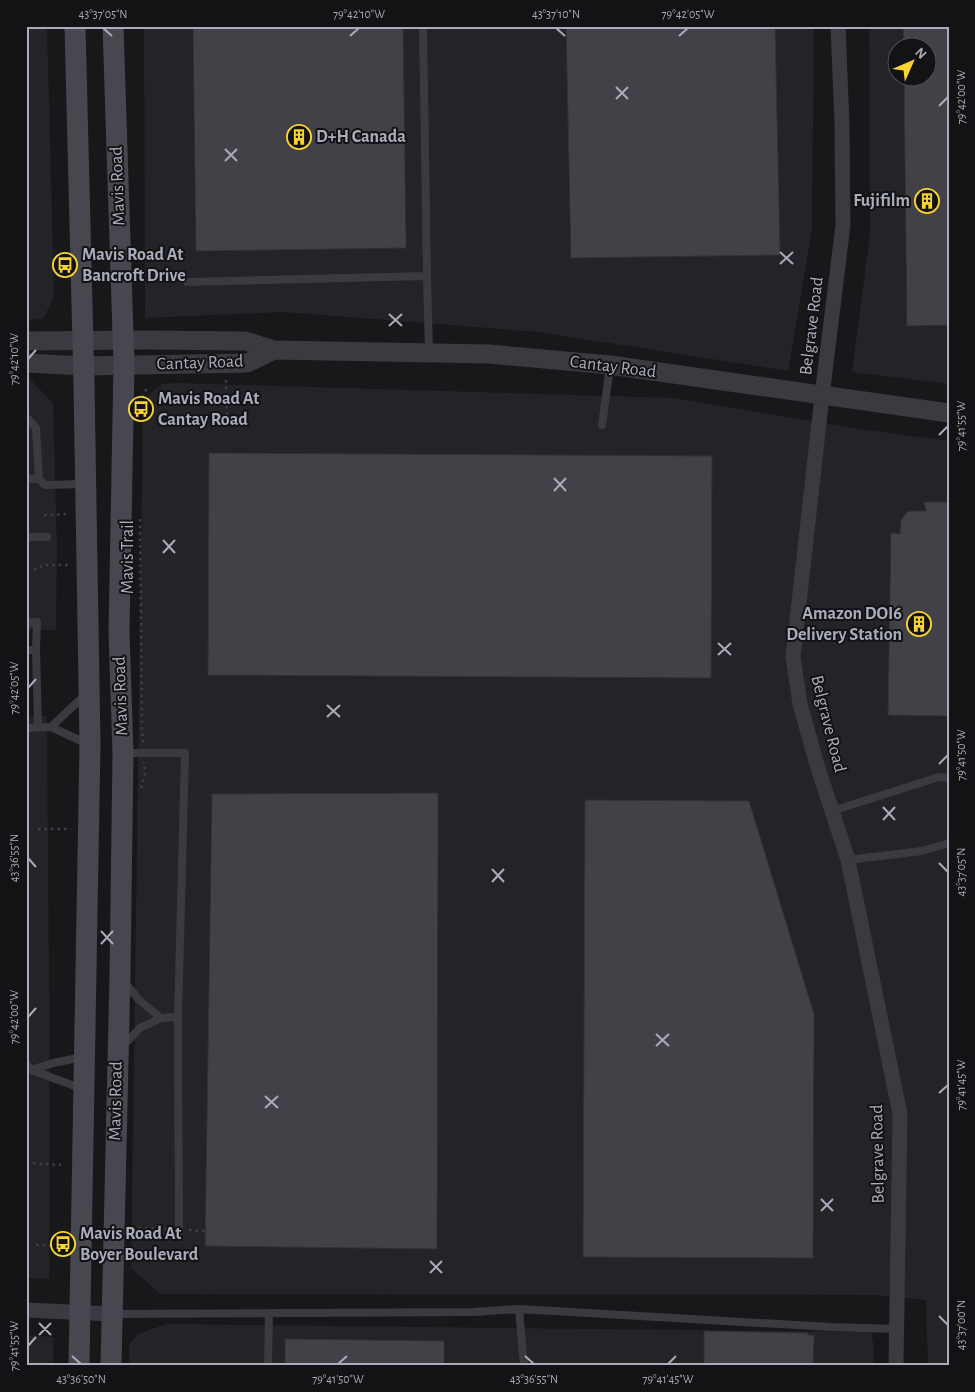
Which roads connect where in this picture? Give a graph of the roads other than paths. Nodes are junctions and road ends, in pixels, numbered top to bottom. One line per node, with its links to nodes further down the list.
1 (75, 26): 9 (main road, Mavis Road)
2 (113, 26): 7 (main road, Mavis Road)
3 (423, 26): 5 (lane)
4 (838, 26): 16 (street, Belgrave Road)
5 (427, 276): 6 (lane); 11 (lane)
6 (187, 282)
7 (123, 340): 9 (street, Cantay Road); 10 (street, Cantay Road); 13 (main road, Mavis Road)
8 (26, 341): 9 (street, Cantay Road)
9 (83, 341): 15 (main road, Mavis Road)
10 (274, 350): 11 (street, Cantay Road); 13 (street, Cantay Road)
11 (430, 353): 14 (street, Cantay Road)
12 (26, 363): 15 (street, Cantay Road)
13 (124, 364): 15 (street, Cantay Road); 33 (main road, Mavis Road)
14 (610, 365): 16 (street, Cantay Road); 19 (lane)
15 (84, 366): 22 (main road, Mavis Road)
16 (822, 396): 17 (street, Cantay Road); 35 (street, Belgrave Road)
17 (949, 413)
18 (26, 418): 21 (lane)
19 (602, 426)
20 (26, 479): 21 (lane)
21 (38, 479): 22 (lane)
22 (86, 484): 28 (main road, Mavis Road)
23 (26, 537): 24 (lane)
24 (47, 537)
25 (26, 623): 27 (lane)
26 (26, 650): 27 (lane)
27 (36, 650): 29 (lane)
28 (89, 691): 30 (lane); 32 (main road, Mavis Road)
29 (38, 727): 30 (lane); 31 (lane)
30 (52, 727): 32 (lane)
31 (26, 728)
32 (90, 744): 42 (main road, Mavis Road)
33 (123, 753): 38 (main road, Mavis Road); 39 (lane)
34 (949, 778): 35 (lane)
35 (832, 811): 37 (street, Belgrave Road)
36 (949, 843): 37 (lane)
37 (848, 860): 51 (street, Belgrave Road)
38 (120, 975): 40 (lane); 41 (main road, Mavis Road)
39 (178, 1017): 40 (lane); 45 (lane)
40 (161, 1018): 41 (lane)
41 (118, 1052): 49 (main road, Mavis Road)
42 (85, 1056): 43 (lane); 44 (main road, Mavis Road)
43 (29, 1067): 44 (lane)
44 (84, 1090): 48 (main road, Mavis Road)
45 (179, 1232)
46 (519, 1309): 50 (lane); 51 (lane); 55 (lane)
47 (26, 1310): 48 (street)
48 (81, 1313): 49 (street); 52 (main road, Mavis Road)
49 (112, 1314): 50 (lane); 53 (main road, Mavis Road)
50 (269, 1314): 54 (lane)
51 (897, 1328): 56 (street, Belgrave Road)
52 (80, 1366)
53 (111, 1366)
54 (268, 1366)
55 (524, 1366)
56 (896, 1366)

